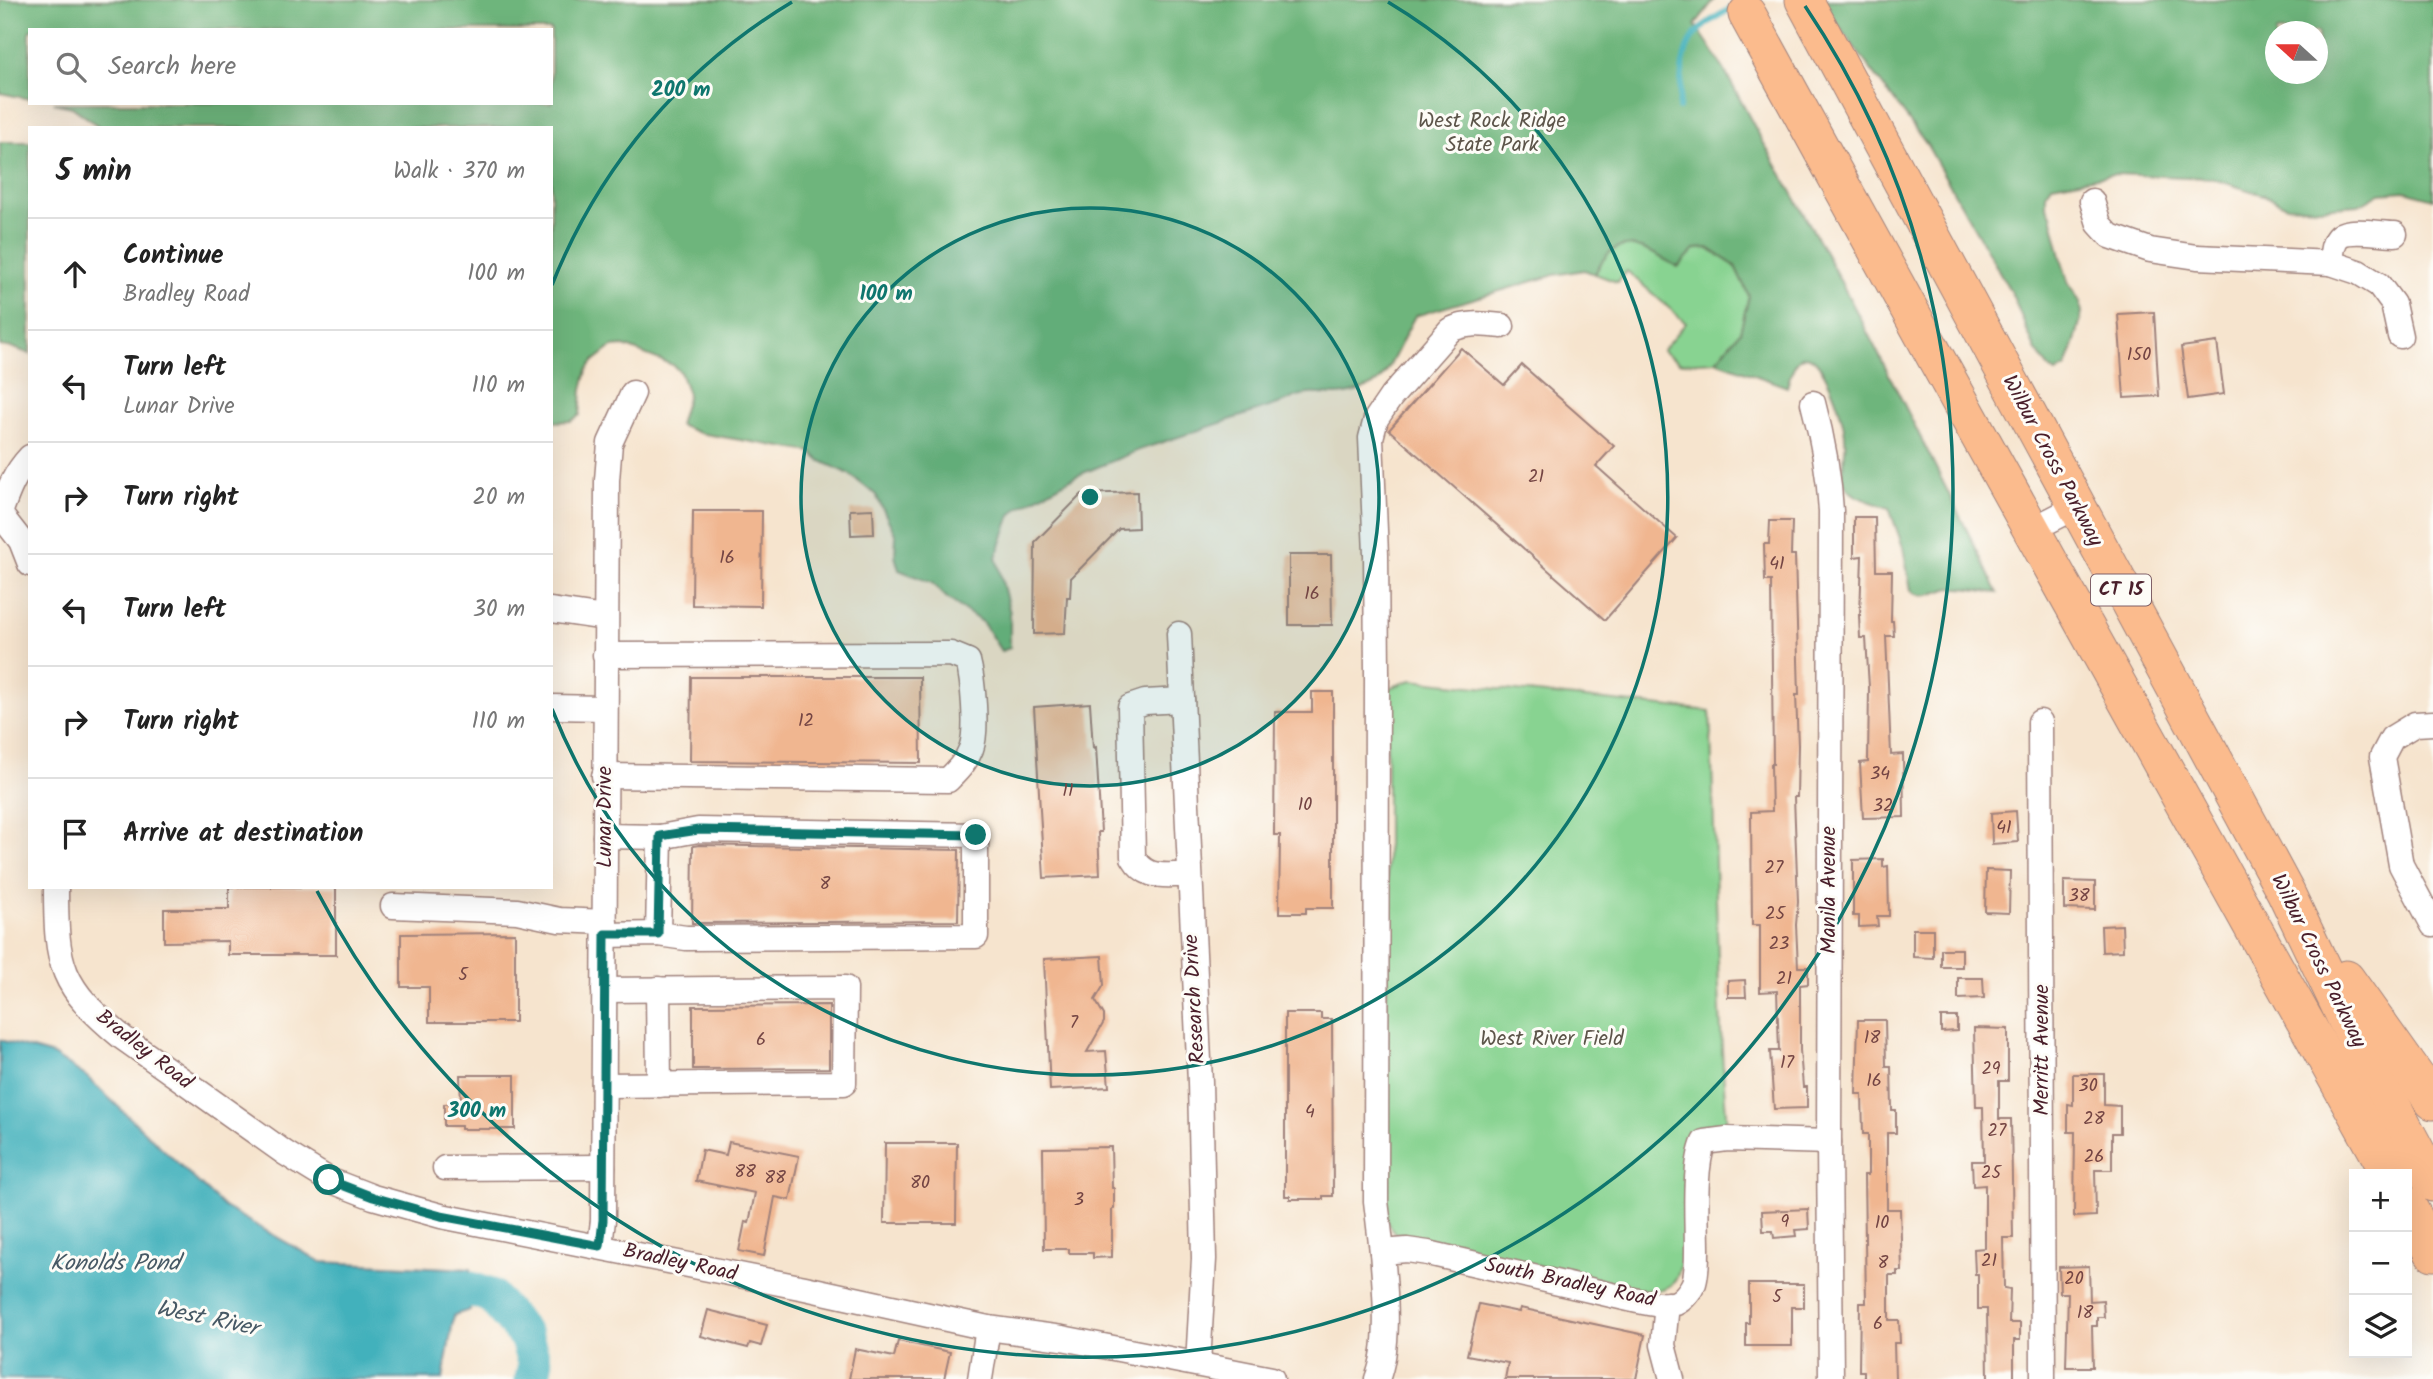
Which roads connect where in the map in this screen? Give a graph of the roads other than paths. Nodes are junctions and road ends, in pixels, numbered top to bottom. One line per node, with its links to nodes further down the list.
1 (1804, 0): 11 (highway, Wilbur Cross Parkway / CT 15)
2 (1747, 14): 13 (highway, Wilbur Cross Parkway / CT 15)
3 (2092, 201): 5 (street)
4 (2395, 234): 5 (street)
5 (2331, 262): 7 (street)
6 (1502, 326): 46 (street)
7 (2400, 336)
8 (633, 393): 16 (street, Lunar Drive)
9 (1814, 403): 39 (street, Manila Avenue)
10 (28, 459): 12 (street)
11 (2076, 507): 13 (street); 29 (highway, Wilbur Cross Parkway / CT 15)
12 (0, 513): 14 (street)
13 (2031, 530): 42 (highway, Wilbur Cross Parkway / CT 15)
14 (27, 548)
15 (553, 610): 16 (street)
16 (605, 618): 18 (street, Lunar Drive)
17 (1179, 634): 19 (street, Research Drive)
18 (605, 655): 21 (street, Lunar Drive); 24 (street)
19 (1182, 700): 27 (street, Research Drive); 27 (street)
20 (553, 708): 21 (street)
21 (604, 708): 24 (street, Lunar Drive)
22 (2040, 722): 56 (street, Merritt Avenue)
23 (2433, 723): 31 (street)
24 (604, 776): 25 (street, Lunar Drive)
25 (605, 836): 26 (street); 32 (street, Lunar Drive)
26 (660, 836): 33 (street); 33 (street)
27 (1189, 875): 50 (street, Research Drive)
28 (56, 889): 45 (street, Bradley Road)
29 (2286, 893): 38 (highway); 43 (highway, Wilbur Cross Parkway / CT 15)
30 (393, 906): 32 (street)
31 (2433, 925)
32 (605, 928): 33 (street); 35 (street, Lunar Drive)
33 (658, 934)
34 (658, 989): 35 (street); 37 (street); 37 (street)
35 (604, 990): 36 (street, Lunar Drive)
36 (604, 1085): 37 (street); 40 (street, Lunar Drive)
37 (659, 1085)
38 (2433, 1101)
39 (1829, 1142): 48 (street, South Bradley Road); 55 (street, Manila Avenue)
40 (603, 1167): 41 (street); 45 (street, Lunar Drive)
41 (445, 1168)
42 (2387, 1169)
43 (2433, 1183)
44 (2412, 1214): 47 (highway)
45 (600, 1246): 49 (street, Bradley Road)
46 (1382, 1252): 48 (street, South Bradley Road); 53 (street)
47 (2433, 1252)
48 (1667, 1304): 54 (street)
49 (988, 1328): 50 (street); 51 (street)
50 (1199, 1364): 52 (street)
51 (981, 1379)
52 (1272, 1379)
53 (1377, 1379)
54 (1672, 1379)
55 (1831, 1379)
56 (2043, 1379)

